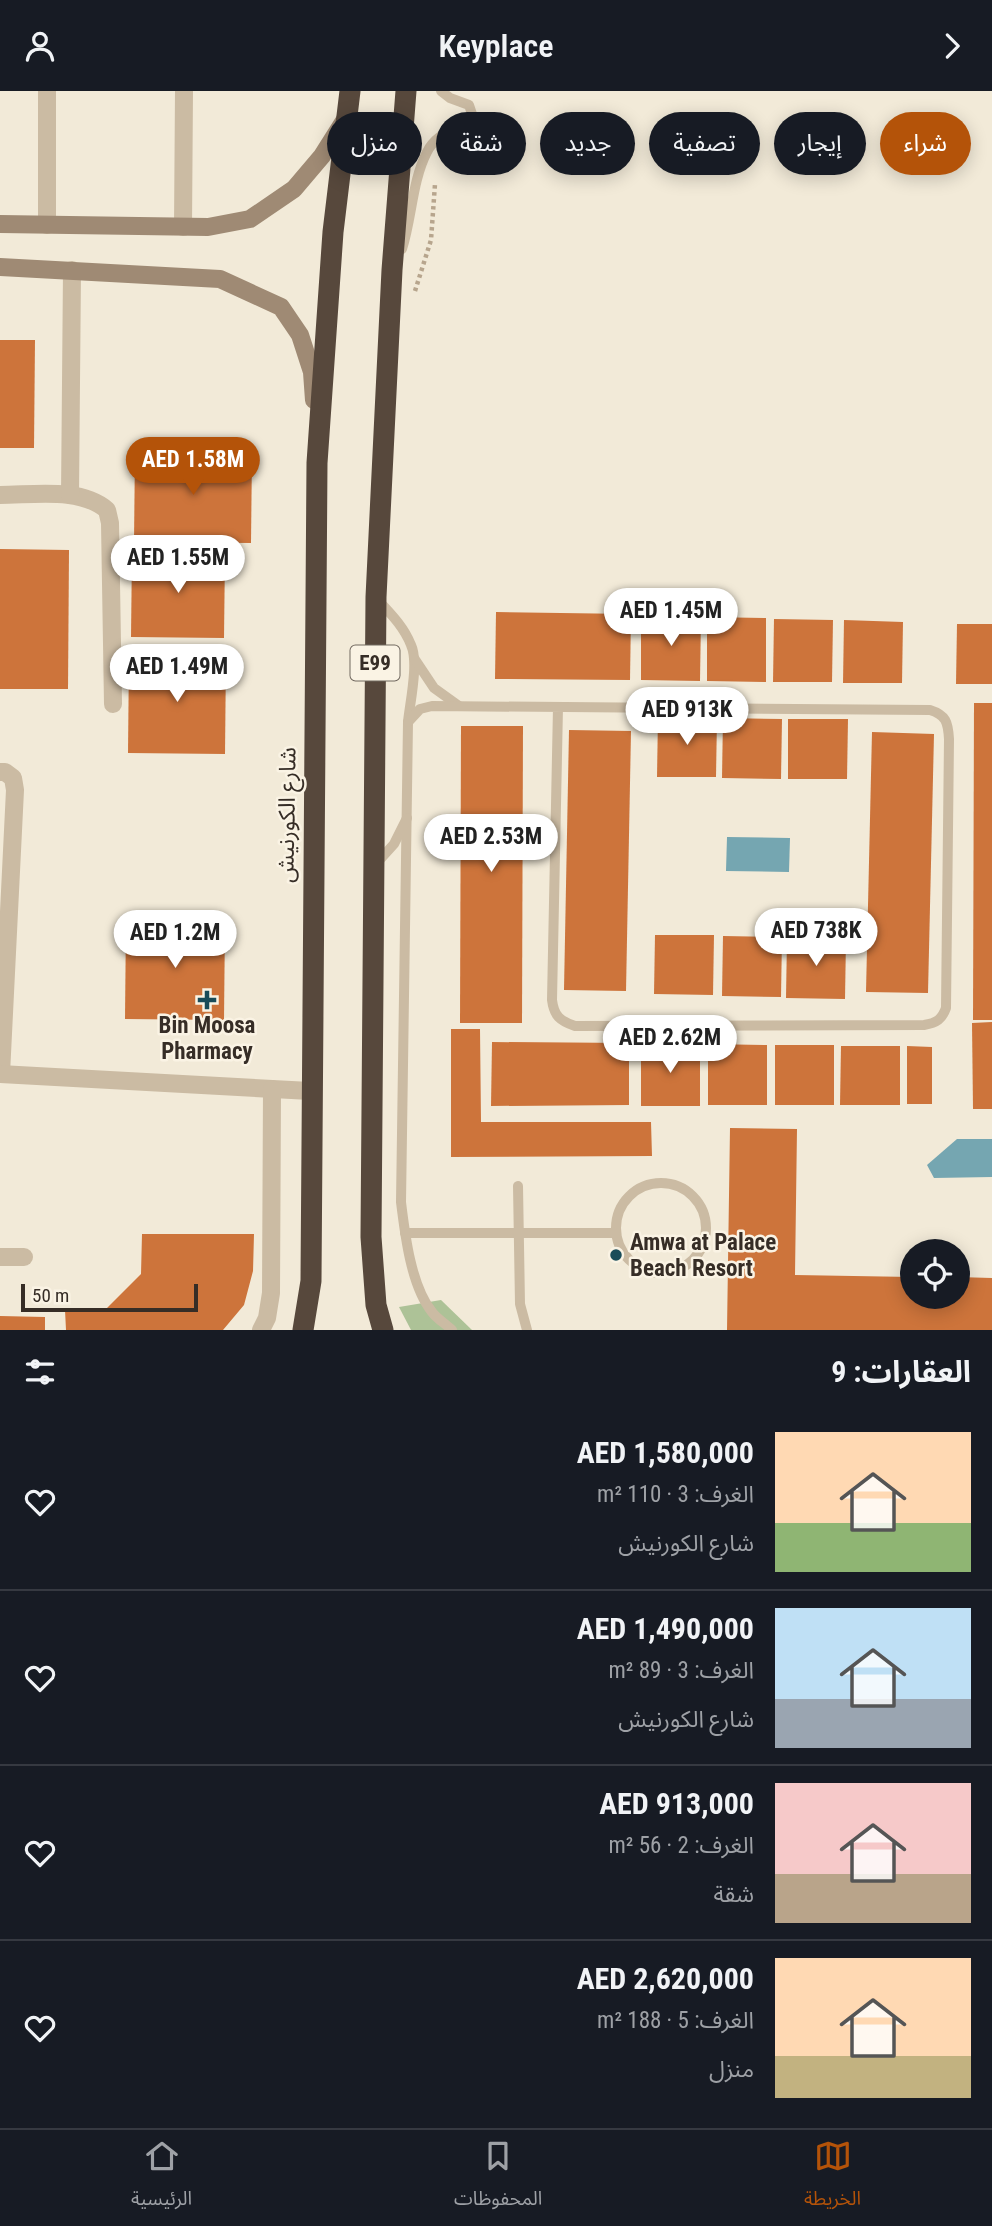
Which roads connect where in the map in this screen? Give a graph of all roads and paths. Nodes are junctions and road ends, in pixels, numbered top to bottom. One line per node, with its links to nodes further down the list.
1 (47, 91): 10 (street)
2 (184, 91): 11 (street)
3 (350, 91): 6 (highway, شارع الكورنيش)
4 (406, 91): 14 (highway, E99)
5 (441, 91): 14 (lane)
6 (347, 112)
7 (327, 148): 11 (street)
8 (340, 175): 15 (highway, شارع الكورنيش)
9 (0, 224): 10 (street)
10 (47, 225): 11 (street)
11 (183, 227)
12 (0, 267): 13 (street)
13 (72, 270): 15 (street); 17 (street)
14 (392, 270): 18 (highway, E99)
15 (317, 463): 30 (highway, شارع الكورنيش)
16 (0, 495): 17 (street)
17 (70, 495): 20 (street)
18 (376, 597): 19 (lane); 26 (highway, E99)
19 (414, 658): 21 (lane); 23 (lane)
20 (113, 703)
21 (459, 706): 22 (lane); 23 (lane)
22 (558, 707): 22 (lane)
23 (408, 722): 25 (lane)
24 (0, 772): 27 (street)
25 (408, 815): 26 (lane); 32 (lane)
26 (373, 867): 39 (highway, E99)
27 (6, 894): 28 (street)
28 (1, 1074): 29 (street)
29 (272, 1089): 30 (street); 37 (street)
30 (310, 1091): 38 (highway, شارع الكورنيش)
31 (518, 1186): 33 (lane)
32 (405, 1233): 33 (lane); 40 (lane)
33 (517, 1233): 34 (lane); 41 (lane)
34 (616, 1233): 34 (lane)
35 (0, 1257): 36 (street)
36 (24, 1257)
37 (261, 1330)
38 (303, 1330)
39 (383, 1330)
40 (452, 1330)
41 (527, 1330)

